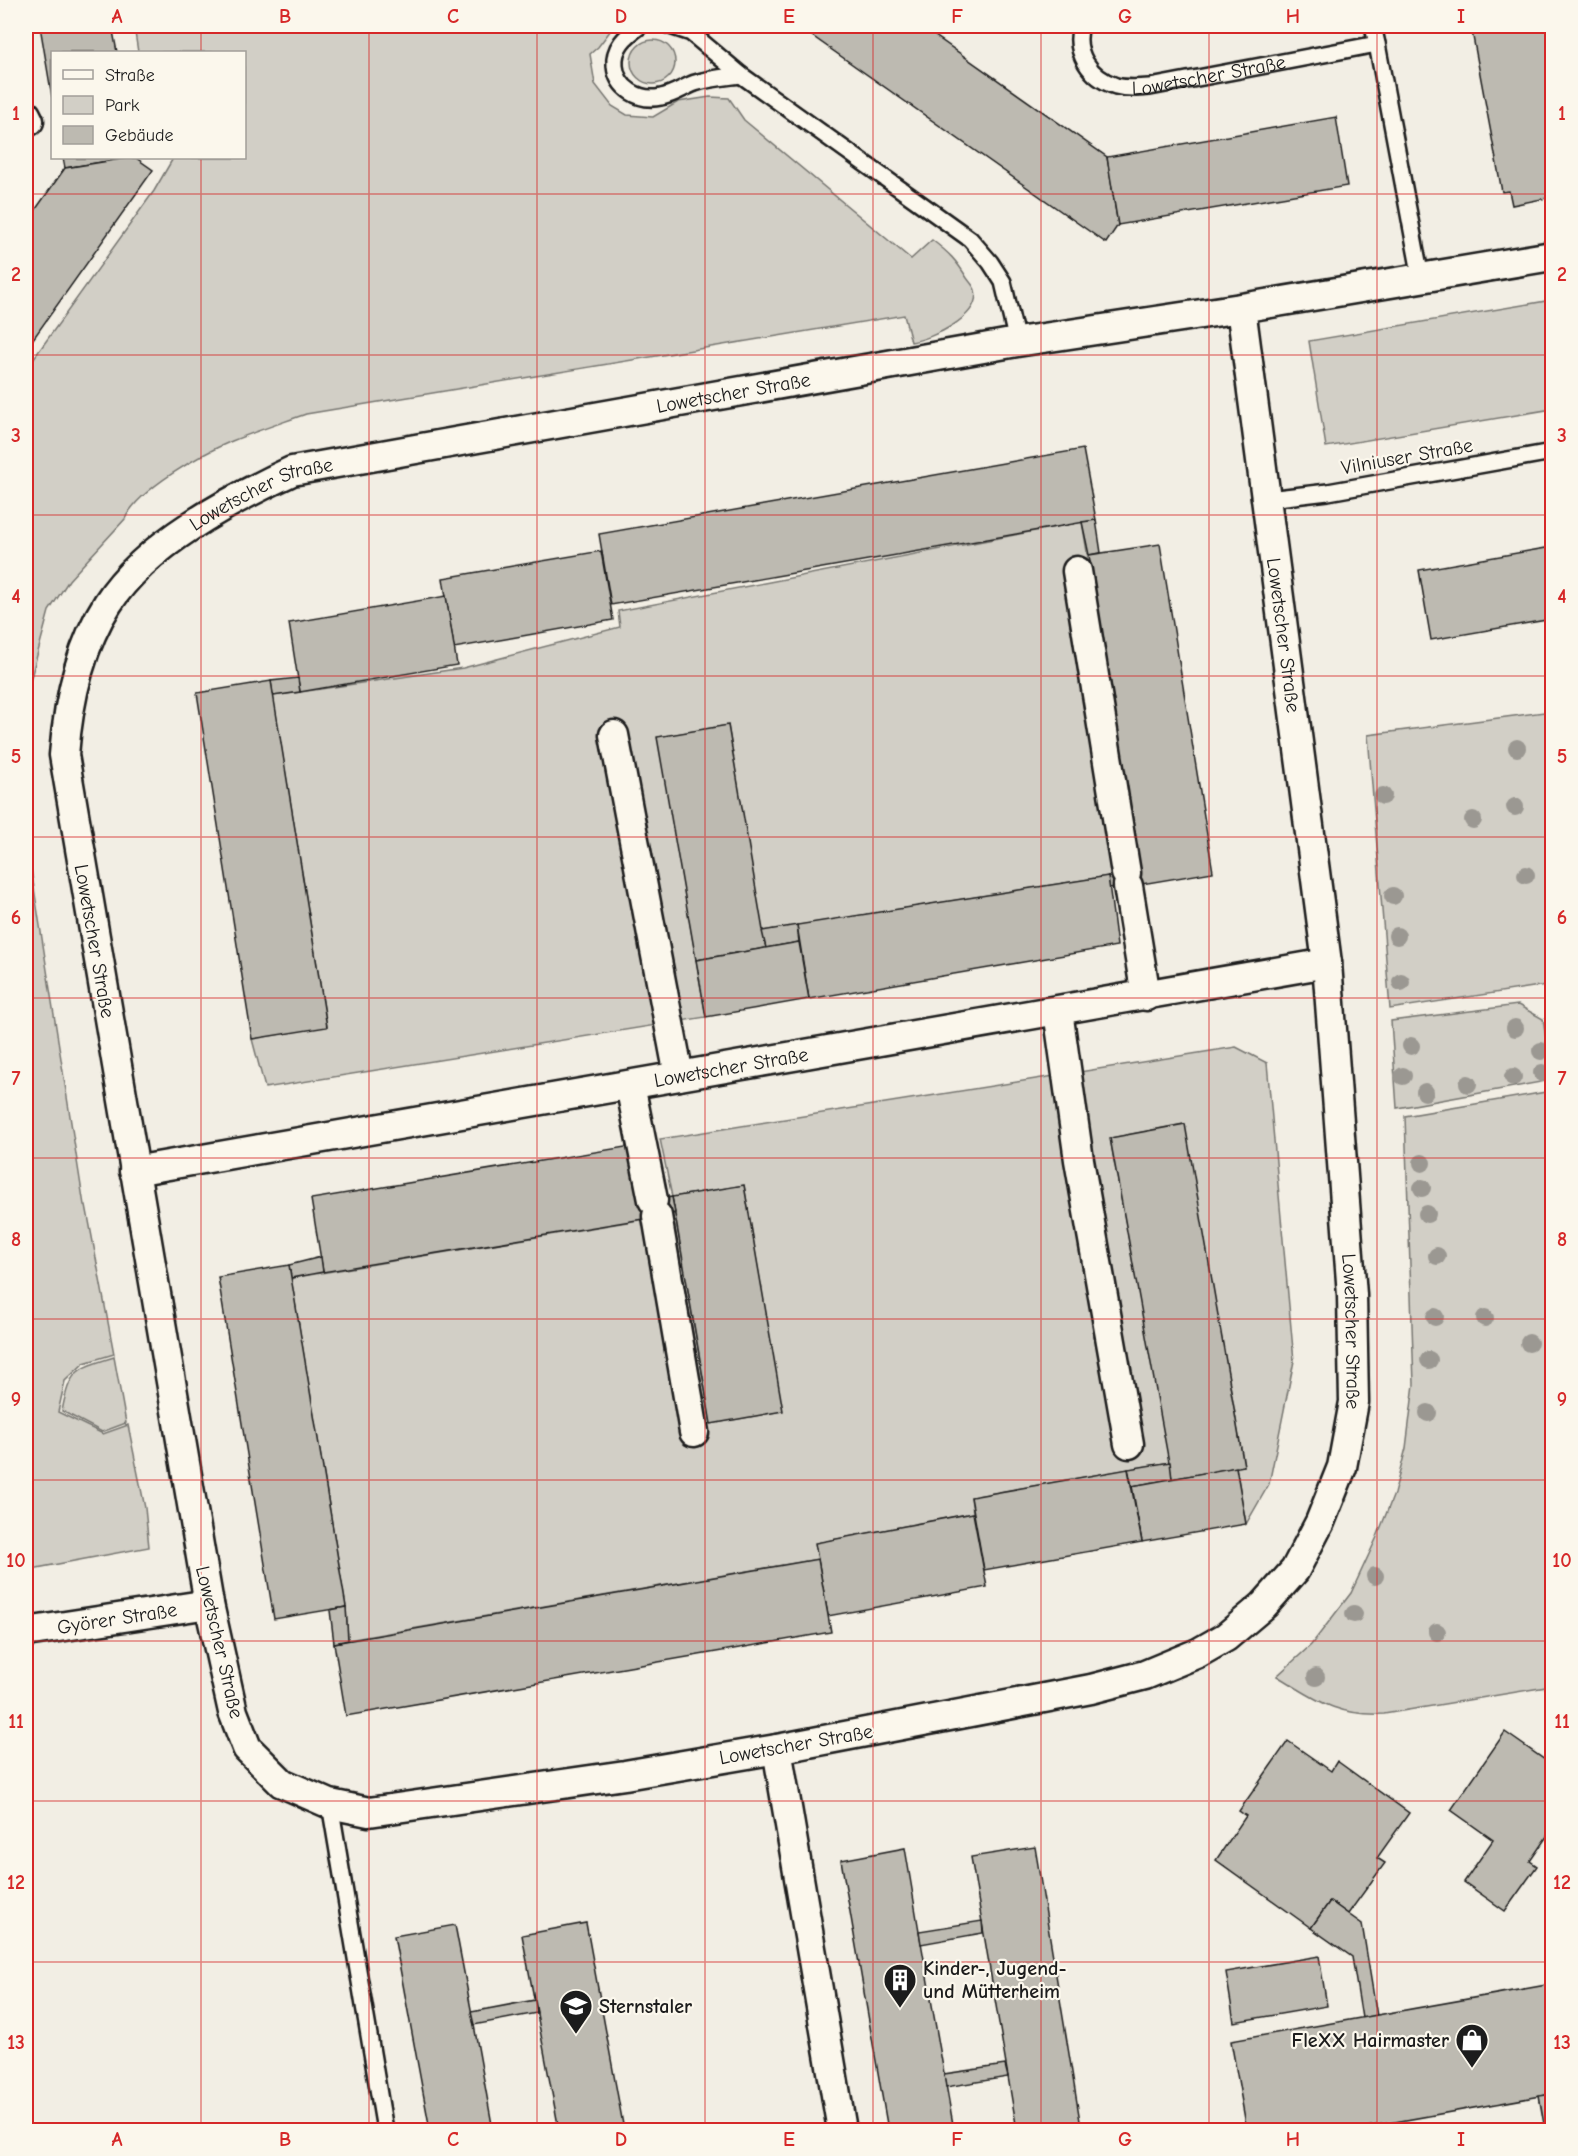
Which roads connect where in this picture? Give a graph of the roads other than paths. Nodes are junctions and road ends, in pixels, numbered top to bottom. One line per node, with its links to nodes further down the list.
1 (640, 26): 6 (lane)
2 (670, 26): 6 (lane)
3 (1082, 26): 5 (lane, Lowetscher Straße)
4 (1373, 26): 5 (lane)
5 (1377, 44): 8 (lane)
6 (741, 75): 10 (lane)
7 (1552, 256): 8 (street, Lowetscher Straße)
8 (1421, 278): 9 (street, Lowetscher Straße)
9 (1242, 308): 10 (street, Lowetscher Straße); 12 (street, Lowetscher Straße)
10 (1017, 342): 20 (street, Lowetscher Straße)
11 (1552, 452): 12 (lane, Vilniuser Straße)
12 (1268, 499): 15 (street, Lowetscher Straße)
13 (1077, 571): 16 (street)
14 (615, 735): 18 (street)
15 (1327, 963): 16 (street, Lowetscher Straße); 25 (street, Lowetscher Straße)
16 (1146, 996): 17 (street, Lowetscher Straße)
17 (1058, 1011): 18 (street, Lowetscher Straße); 22 (street)
18 (679, 1076): 19 (street, Lowetscher Straße)
19 (630, 1085): 20 (street, Lowetscher Straße); 21 (street)
20 (134, 1171): 23 (street, Lowetscher Straße)
21 (694, 1432)
22 (1129, 1444)
23 (209, 1604): 24 (street, Györer Straße); 26 (street, Lowetscher Straße)
24 (26, 1632)
25 (777, 1749): 26 (street, Lowetscher Straße); 28 (street)
26 (330, 1804): 27 (lane)
27 (385, 2130)
28 (842, 2130)

